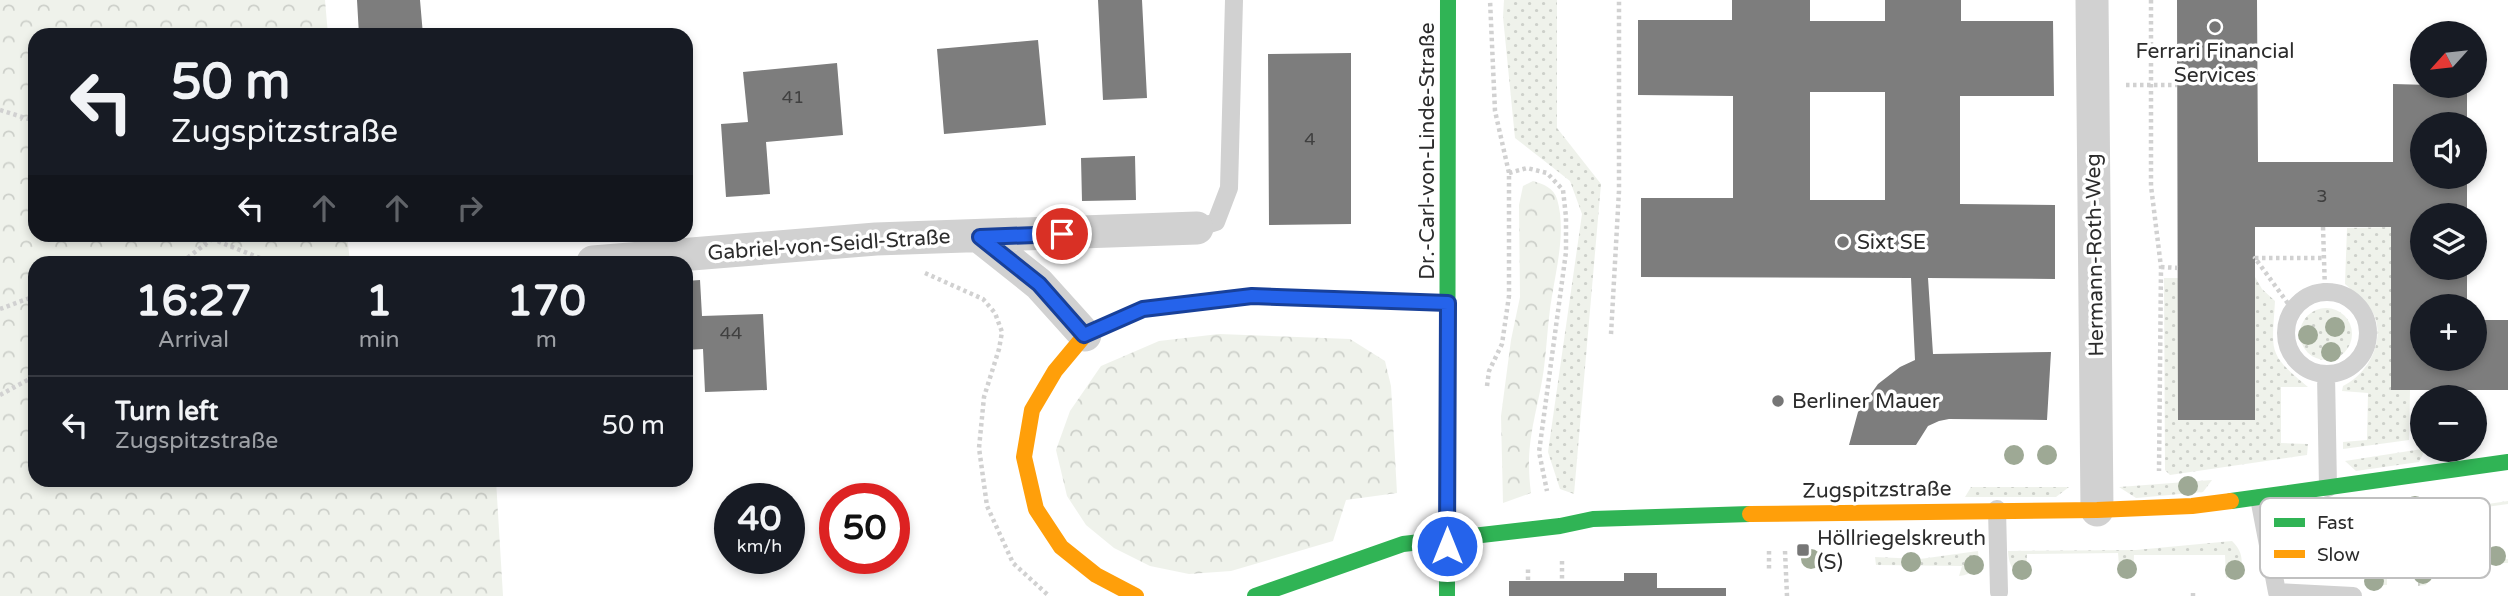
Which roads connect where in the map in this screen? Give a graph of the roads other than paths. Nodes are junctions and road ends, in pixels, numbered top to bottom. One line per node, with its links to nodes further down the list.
1 (1234, 0): 4 (lane)
2 (1448, 0): 7 (street, Dr.-Carl-von-Linde-Straße)
3 (2092, 0): 15 (street, Hermann-Roth-Weg)
4 (1197, 228): 5 (street, Gabriel-von-Seidl-Straße)
5 (980, 237): 6 (street, Gabriel-von-Seidl-Straße); 8 (street, Gabriel-von-Seidl-Straße)
6 (667, 256)
7 (1448, 303): 8 (street); 20 (street, Dr.-Carl-von-Linde-Straße)
8 (1084, 335): 18 (street)
9 (2326, 374): 9 (lane); 11 (lane)
10 (2508, 462): 11 (street, Zugspitzstraße)
11 (2328, 488): 12 (street, Zugspitzstraße)
12 (2259, 498): 13 (lane); 15 (street, Zugspitzstraße)
13 (2260, 503)
14 (1997, 509): 15 (street, Zugspitzstraße); 17 (lane); 19 (street, Zugspitzstraße)
15 (2097, 510)
16 (2274, 578): 21 (lane)
17 (1999, 592)
18 (1136, 596)
19 (1255, 596)
20 (1447, 596)
21 (2353, 596)

